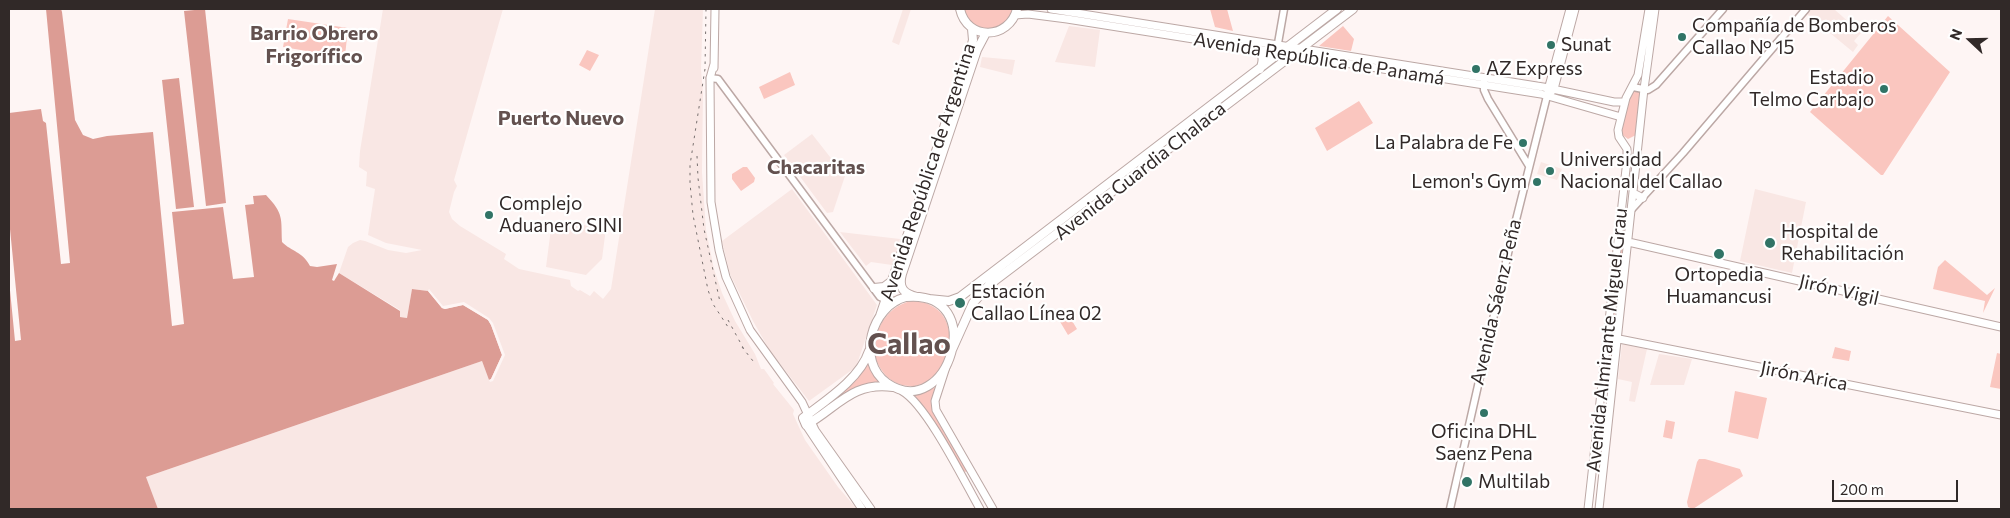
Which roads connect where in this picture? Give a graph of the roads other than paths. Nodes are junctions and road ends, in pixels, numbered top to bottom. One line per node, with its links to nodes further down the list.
1 (715, 9): 20 (main road)
2 (1051, 9): 18 (main road, Avenida República de Panamá)
3 (1284, 9): 18 (street)
4 (1338, 9): 18 (main road, Avenida Guardia Chalaca)
5 (1353, 9): 17 (main road, Avenida Guardia Chalaca)
6 (1570, 9): 24 (main road, Avenida Sáenz Peña)
7 (1575, 9): 24 (main road, Avenida Sáenz Peña)
8 (1649, 9): 22 (main road, Avenida Almirante Miguel Grau)
9 (1655, 9): 23 (main road, Avenida Almirante Miguel Grau)
10 (1723, 9): 23 (street)
11 (1806, 9): 36 (street)
12 (960, 10): 14 (main road)
13 (1016, 12): 15 (main road); 16 (main road, Avenida República de Panamá)
14 (972, 28): 15 (main road); 43 (main road, Avenida República de Argentina)
15 (986, 33): 45 (main road, Avenida República de Argentina)
16 (1255, 48): 18 (main road, Avenida República de Panamá); 19 (main road)
17 (1300, 49): 18 (main road, Avenida Guardia Chalaca); 21 (main road, Avenida República de Panamá)
18 (1283, 50): 19 (main road, Avenida Guardia Chalaca); 21 (main road, Avenida República de Panamá); 25 (main road, Avenida Guardia Chalaca)
19 (1260, 69): 25 (main road, Avenida Guardia Chalaca)
20 (712, 78): 44 (street); 58 (main road)
21 (1484, 82): 24 (main road, Avenida República de Panamá); 32 (street)
22 (1633, 87): 23 (street); 26 (main road, Avenida Almirante Miguel Grau)
23 (1644, 89): 28 (main road, Avenida Almirante Miguel Grau)
24 (1550, 91): 26 (main road, Avenida República de Panamá); 27 (main road, Avenida República de Panamá); 32 (street, Avenida Sáenz Peña)
25 (1237, 92): 30 (main road, Avenida Guardia Chalaca); 31 (main road, Avenida Guardia Chalaca)
26 (1625, 102): 27 (main road, Avenida Almirante Miguel Grau)
27 (1621, 117): 29 (main road, Avenida Almirante Miguel Grau)
28 (1639, 138): 29 (main road); 34 (main road, Avenida Almirante Miguel Grau)
29 (1624, 143): 33 (main road, Avenida Almirante Miguel Grau)
30 (1147, 154): 31 (main road); 37 (main road, Avenida Guardia Chalaca)
31 (1152, 162): 38 (main road, Avenida Guardia Chalaca)
32 (1529, 166): 63 (street, Avenida Sáenz Peña)
33 (1625, 182): 34 (main road); 40 (main road, Avenida Almirante Miguel Grau)
34 (1635, 182): 35 (main road, Avenida Almirante Miguel Grau)
35 (1633, 193): 36 (main road); 39 (main road, Avenida Almirante Miguel Grau)
36 (1643, 198): 39 (street)
37 (1086, 201): 38 (main road); 46 (main road, Avenida Guardia Chalaca)
38 (1091, 208): 54 (main road, Avenida Guardia Chalaca)
39 (1631, 211): 40 (street); 42 (main road, Avenida Almirante Miguel Grau)
40 (1621, 222): 41 (main road, Avenida Almirante Miguel Grau)
41 (1618, 240): 42 (main road, Jirón Vigil); 51 (main road, Avenida Almirante Miguel Grau)
42 (1628, 242): 50 (main road, Jirón Vigil); 52 (main road, Avenida Almirante Miguel Grau)
43 (892, 281): 44 (main road); 47 (main road, Avenida República de Argentina)
44 (874, 288): 47 (street)
45 (917, 297): 46 (main road); 48 (main road)
46 (928, 299): 54 (main road)
47 (886, 300): 48 (street); 49 (main road, Avenida República de Argentina)
48 (897, 301): 49 (main road)
49 (880, 316): 53 (main road)
50 (2001, 327)
51 (1607, 337): 52 (main road, Jirón Arica); 64 (main road, Avenida Almirante Miguel Grau)
52 (1617, 338): 57 (main road, Jirón Arica); 65 (main road, Avenida Almirante Miguel Grau)
53 (870, 345): 56 (main road); 58 (main road)
54 (951, 352): 55 (main road)
55 (948, 361): 56 (main road); 62 (main road)
56 (897, 388): 58 (main road); 61 (main road)
57 (2001, 415)
58 (807, 420): 59 (main road); 60 (main road)
59 (862, 509)
60 (871, 509)
61 (980, 509)
62 (993, 509)
63 (1450, 509)
64 (1588, 509)
65 (1599, 509)

